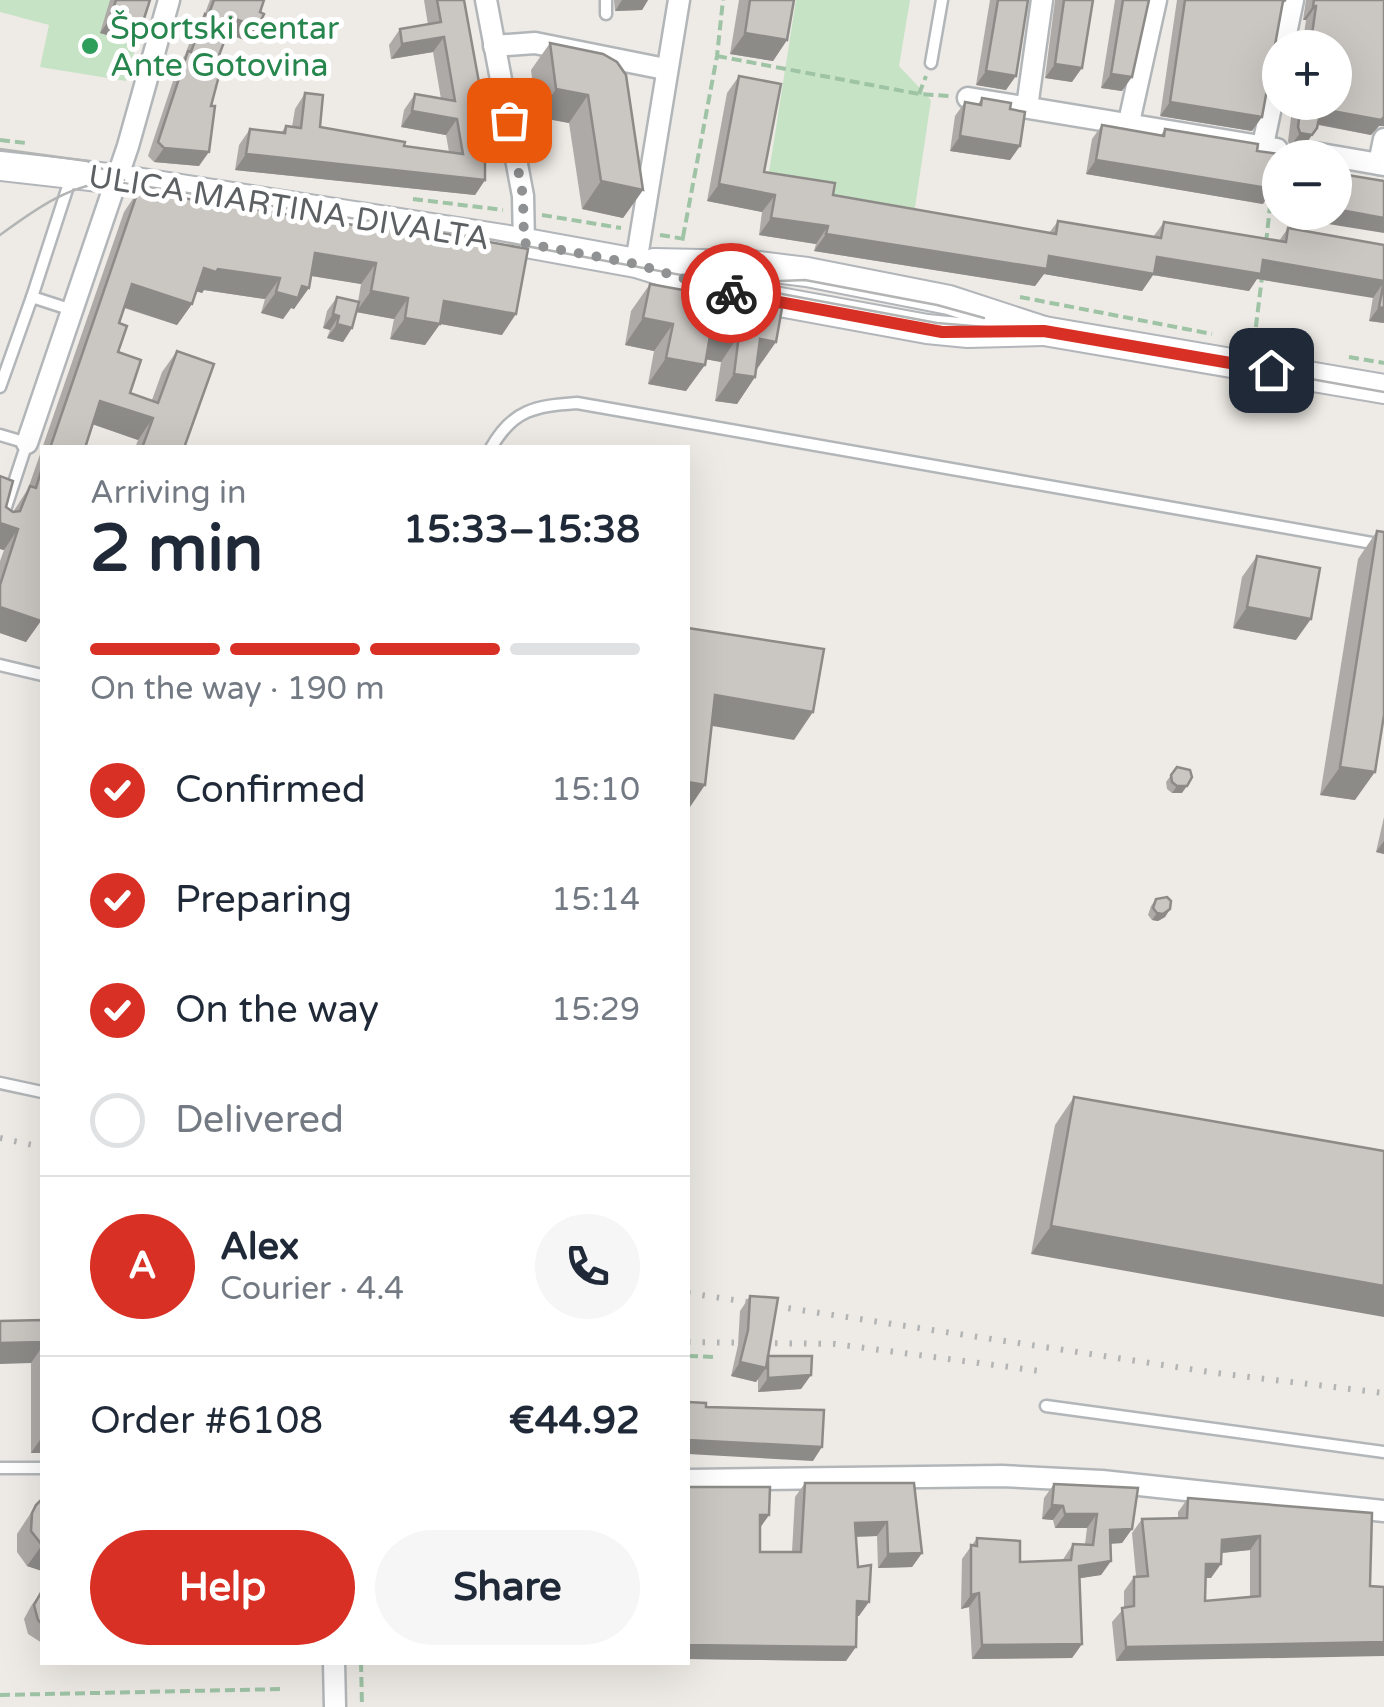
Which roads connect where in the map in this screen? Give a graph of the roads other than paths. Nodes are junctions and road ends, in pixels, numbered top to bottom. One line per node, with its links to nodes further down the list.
1 (169, 0): 23 (street)
2 (486, 0): 11 (street)
3 (606, 0): 9 (lane)
4 (679, 0): 13 (street)
5 (942, 0): 12 (lane)
6 (1042, 0): 15 (street)
7 (1156, 0): 17 (street)
8 (1293, 0): 10 (street)
9 (606, 14)
10 (1287, 30)
11 (494, 46): 13 (street); 24 (street)
12 (931, 62)
13 (665, 69): 25 (street)
14 (968, 98): 15 (street)
15 (1027, 107): 17 (street)
16 (1273, 120): 17 (street)
17 (1130, 122)
18 (1384, 139): 20 (street)
19 (1352, 159): 20 (street)
20 (1382, 164)
21 (0, 166): 22 (street, ULICA MARTINA DIVALTA)
22 (72, 174): 23 (street, ULICA MARTINA DIVALTA); 26 (lane)
23 (117, 179): 24 (street, ULICA MARTINA DIVALTA); 27 (street)
24 (524, 243): 25 (street, ULICA MARTINA DIVALTA)
25 (636, 264): 29 (street, ULICA MARTINA DIVALTA)
26 (32, 297): 27 (lane); 28 (lane)
27 (72, 310): 31 (street)
28 (0, 386)
29 (1384, 390)
30 (0, 434): 31 (lane)
31 (27, 443): 33 (lane)
32 (492, 445): 34 (lane)
33 (0, 525)
34 (1384, 545)
35 (0, 665): 36 (lane)
36 (40, 675)
37 (0, 1083): 38 (lane)
38 (40, 1092)
39 (1046, 1406): 40 (lane)
40 (1384, 1452)
41 (0, 1468): 42 (lane)
42 (40, 1468)
43 (690, 1480): 44 (street)
44 (1384, 1512)
45 (334, 1665): 46 (street)
46 (334, 1707)

